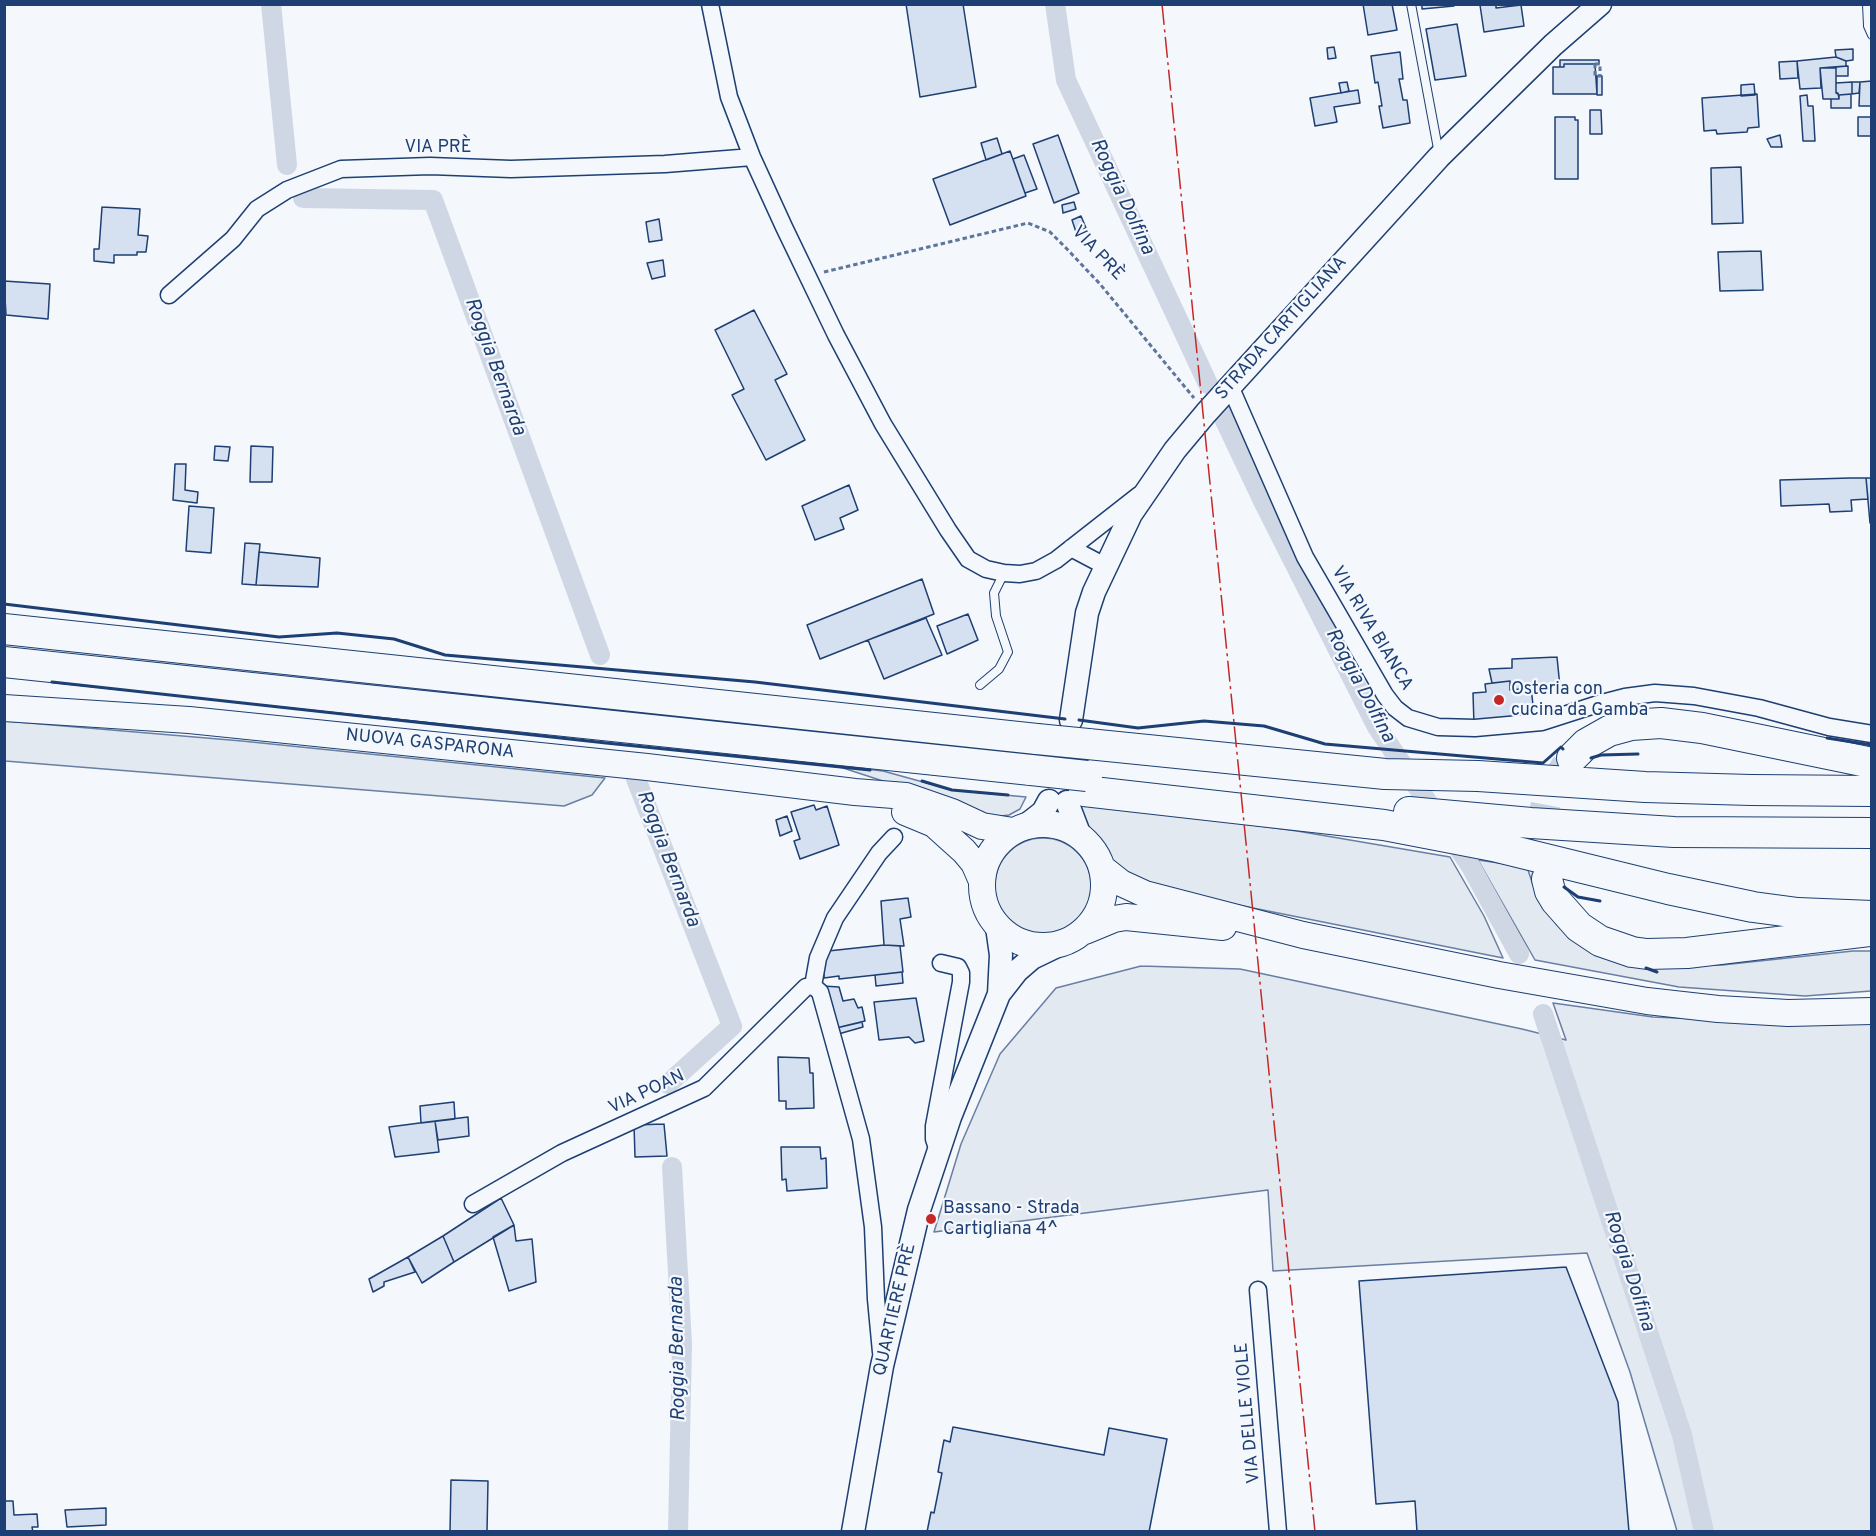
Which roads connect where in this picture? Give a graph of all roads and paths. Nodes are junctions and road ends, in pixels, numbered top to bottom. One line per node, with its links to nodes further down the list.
1 (710, 4): 6 (street)
2 (1411, 4): 7 (lane)
3 (1600, 4): 7 (street, STRADA CARTIGLIANA)
4 (1868, 4): 5 (lane)
5 (1872, 35)
6 (752, 157): 8 (street); 9 (street, VIA PRÈ)
7 (1439, 157): 10 (street, STRADA CARTIGLIANA)
8 (808, 276): 11 (path, VIA PRÈ); 15 (street)
9 (169, 295)
10 (1230, 386): 11 (street, STRADA CARTIGLIANA); 21 (street, VIA RIVA BIANCA)
11 (1206, 412): 12 (street, STRADA CARTIGLIANA)
12 (1147, 489): 13 (street); 14 (street, STRADA CARTIGLIANA)
13 (1071, 548): 14 (street); 15 (street)
14 (1105, 566): 20 (street, STRADA CARTIGLIANA)
15 (1004, 573): 18 (lane)
16 (4, 629): 25 (highway, bridge)
17 (4, 662): 24 (highway)
18 (980, 685)
19 (4, 708): 26 (main road, NUOVA GASPARONA)
20 (1071, 720)
21 (1872, 734)
22 (1572, 758): 23 (highway)
23 (1872, 763)
24 (1045, 790): 27 (highway); 27 (highway, bridge); 28 (street); 30 (street)
25 (1872, 791)
26 (855, 792): 28 (main road, NUOVA GASPARONA); 33 (main road, NUOVA GASPARONA)
27 (1415, 822): 29 (highway); 35 (highway)
28 (1019, 829): 30 (main road, NUOVA GASPARONA); 33 (main road)
29 (1872, 833)
30 (1080, 836): 32 (main road, NUOVA GASPARONA)
31 (894, 837): 42 (street)
32 (1102, 868): 37 (main road, NUOVA GASPARONA); 39 (main road)
33 (981, 879): 36 (main road, NUOVA GASPARONA)
34 (1547, 879): 38 (highway)
35 (1872, 916)
36 (997, 927): 40 (main road, NUOVA GASPARONA); 43 (street, QUARTIERE PRÈ)
37 (1085, 931): 39 (main road); 40 (main road, NUOVA GASPARONA)
38 (1872, 931)
39 (1303, 935): 44 (main road)
40 (1061, 944): 43 (street, QUARTIERE PRÈ)
41 (940, 963): 45 (street)
42 (813, 986): 46 (street, VIA POAN); 48 (street)
43 (999, 994): 45 (street, QUARTIERE PRÈ)
44 (1872, 1011)
45 (938, 1153): 48 (street, QUARTIERE PRÈ)
46 (473, 1204)
47 (1258, 1290): 50 (street, VIA DELLE VIOLE)
48 (882, 1366): 49 (street, QUARTIERE PRÈ)
49 (853, 1532)
50 (1278, 1532)

